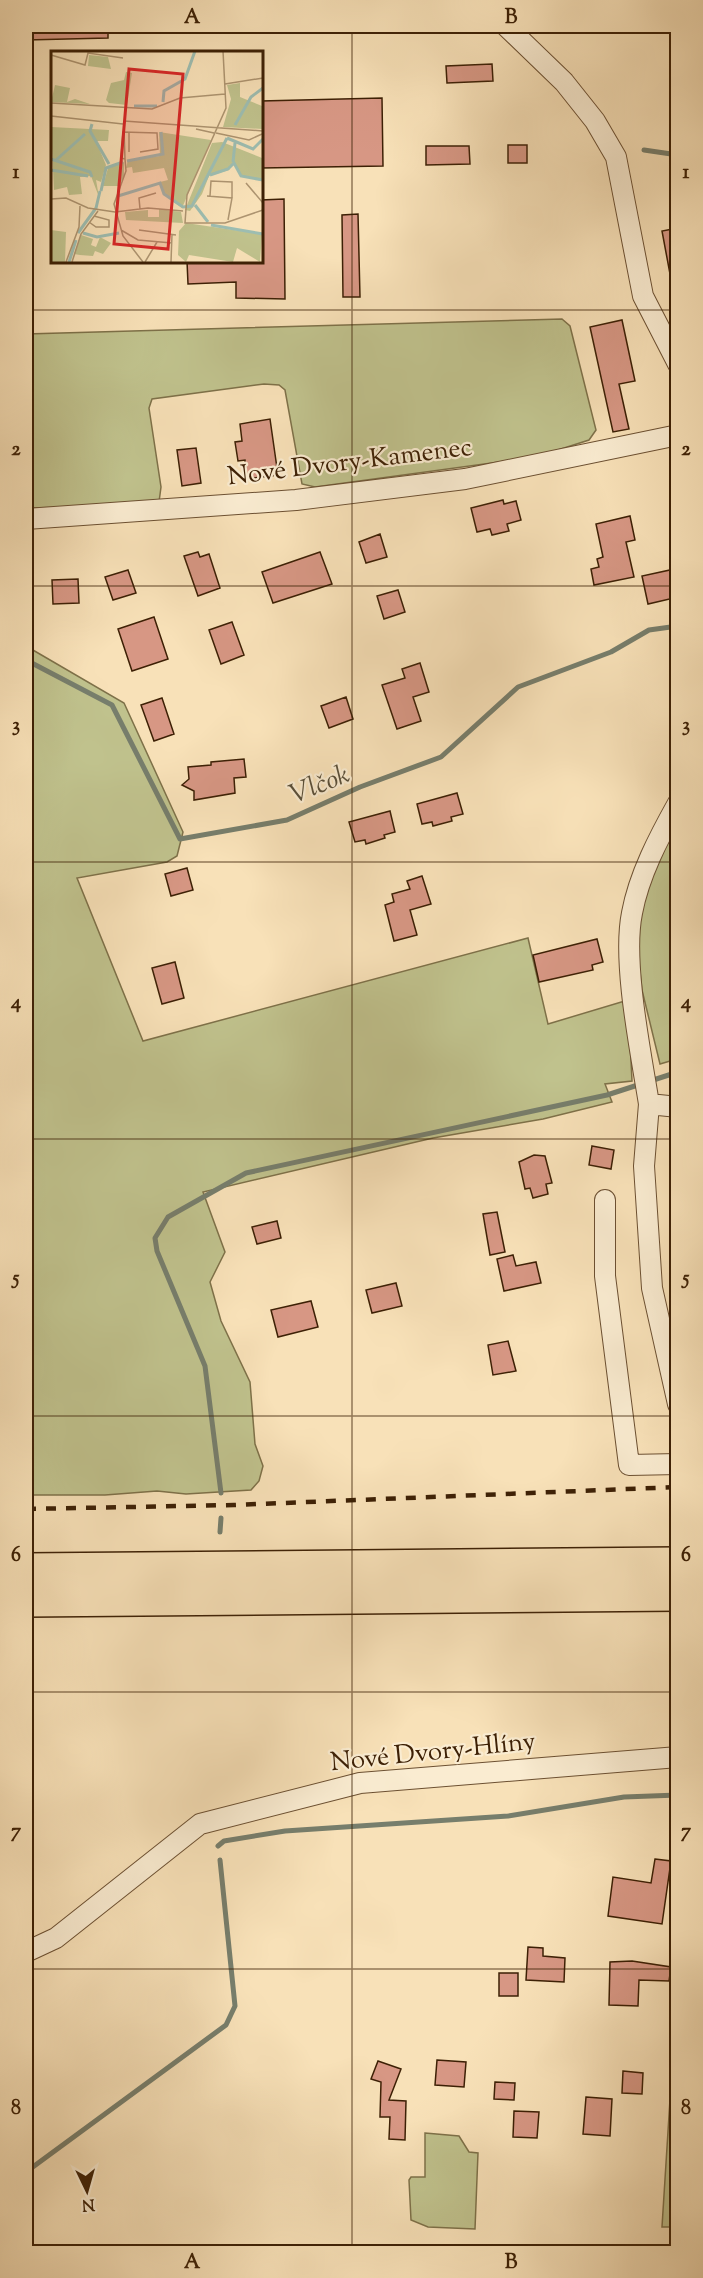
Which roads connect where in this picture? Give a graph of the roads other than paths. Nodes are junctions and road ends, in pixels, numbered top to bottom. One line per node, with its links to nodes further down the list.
1 (506, 26): 2 (street)
2 (678, 364)
3 (678, 435): 4 (street, Nové Dvory-Kamenec)
4 (26, 519)
5 (678, 803): 6 (street)
6 (648, 1099): 7 (street); 9 (street)
7 (678, 1107)
8 (605, 1200): 10 (street)
9 (678, 1404)
10 (678, 1464)
11 (678, 1564): 12 (highway)
12 (26, 1570)
13 (678, 1594): 14 (highway)
14 (26, 1600)
15 (678, 1757): 16 (street, Nové Dvory-Hlíny)
16 (26, 1952)

